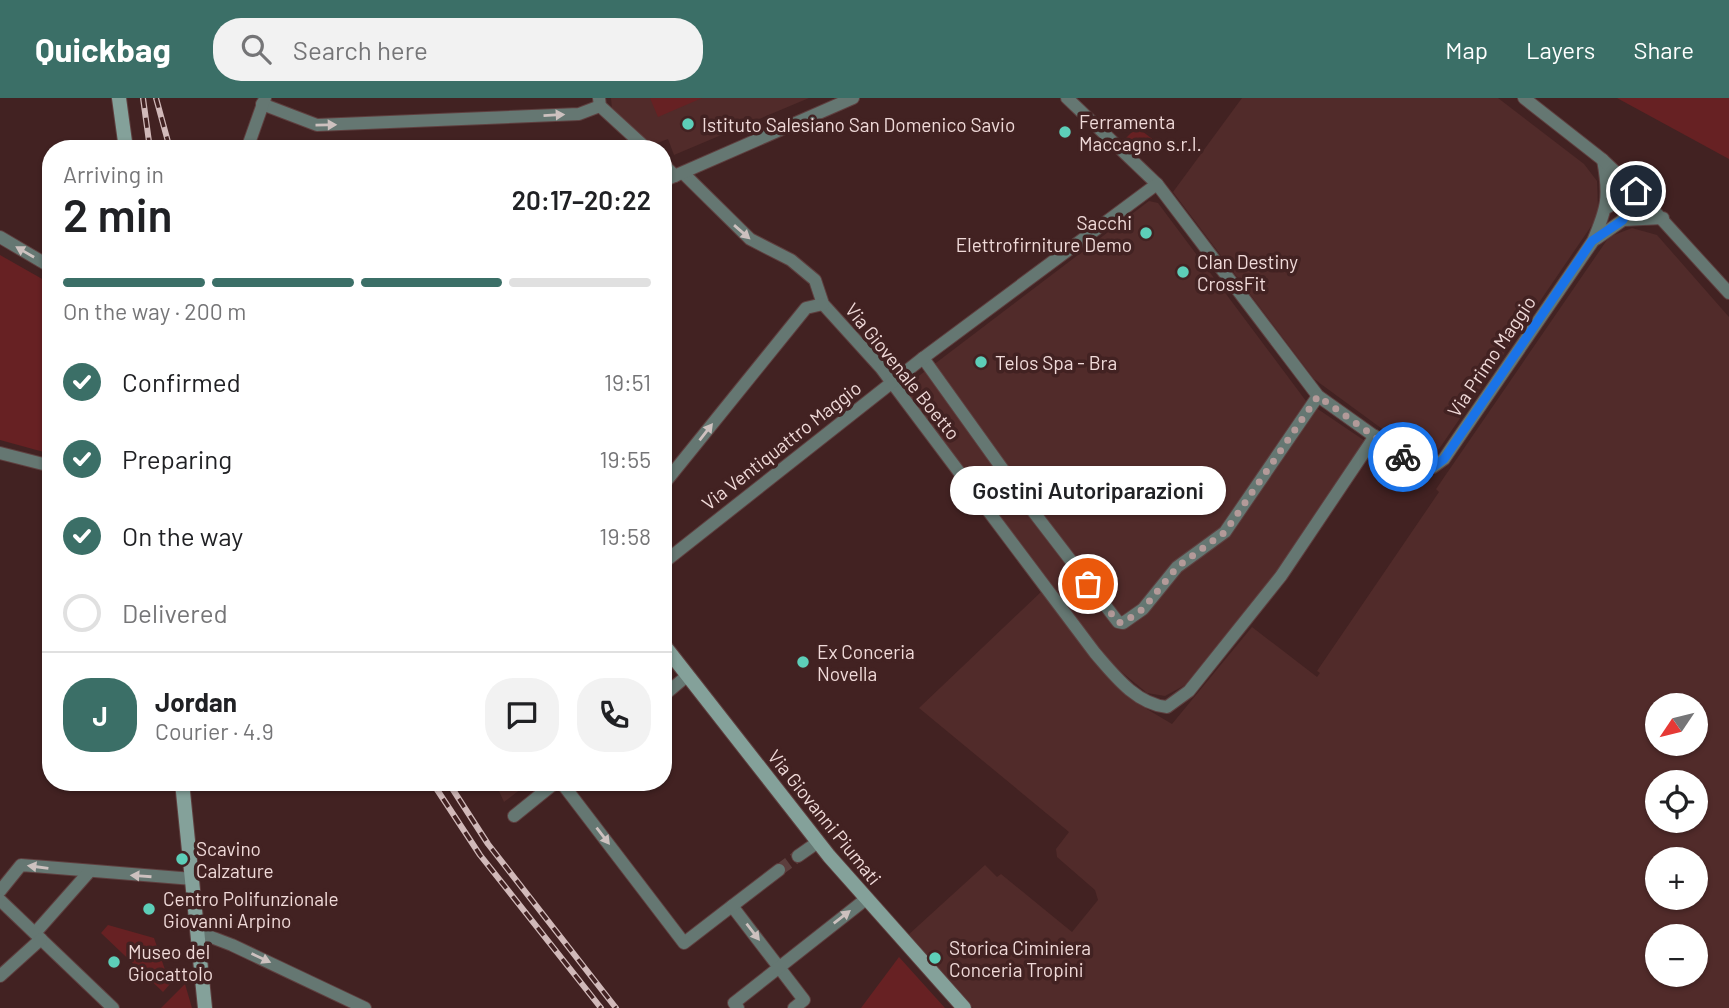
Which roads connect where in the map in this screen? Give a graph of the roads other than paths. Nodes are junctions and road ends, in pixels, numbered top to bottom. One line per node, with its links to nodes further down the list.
1 (119, 98): 7 (street)
2 (853, 98): 11 (street)
3 (1067, 98): 12 (street, Via Primo Maggio)
4 (1524, 98): 10 (street)
5 (263, 101): 6 (street, one-way to 6); 8 (street)
6 (600, 102): 9 (street)
7 (125, 140)
8 (250, 140)
9 (638, 140)
10 (1603, 160): 13 (street); 14 (street, Via Primo Maggio)
11 (674, 177): 21 (street, Via Giovenale Boetto, one-way to 21)
12 (1157, 184): 22 (street, Via Ventiquattro Maggio); 24 (street, Via Primo Maggio)
13 (1636, 191): 14 (street); 15 (street); 16 (street)
14 (1608, 207): 18 (street, Via Primo Maggio)
15 (1662, 218): 16 (street); 20 (street)
16 (1623, 220): 18 (street, Via Primo Maggio)
17 (0, 237): 19 (street, one-way to 17)
18 (1592, 241): 25 (street, Via Primo Maggio)
19 (42, 262)
20 (1729, 293)
21 (823, 304): 23 (street, Via Giovenale Boetto); 28 (street, one-way to 21)
22 (923, 358): 23 (street, Via Ventiquattro Maggio); 24 (street)
23 (891, 383): 25 (street, Via Giovenale Boetto); 29 (street, Via Ventiquattro Maggio)
24 (1318, 396): 25 (street, Via Primo Maggio)
25 (1375, 436)
26 (0, 453): 27 (street)
27 (42, 464)
28 (672, 474)
29 (672, 556)
30 (672, 656): 31 (street, Via Giovanni Piumati)
31 (688, 676): 32 (street); 37 (street, Via Giovanni Piumati)
32 (672, 689)
33 (183, 791): 41 (street)
34 (546, 791): 36 (street)
35 (565, 791): 45 (street, one-way to 45)
36 (514, 816)
37 (818, 842): 38 (street); 43 (street, Via Giovanni Piumati)
38 (798, 856)
39 (779, 870): 45 (street)
40 (89, 872): 41 (street, one-way to 40); 42 (street, one-way to 42); 47 (street)
41 (192, 879): 46 (street)
42 (0, 891)
43 (866, 899): 48 (street, one-way to 43); 55 (street, Via Giovanni Piumati)
44 (0, 900): 47 (street)
45 (732, 906): 48 (street, one-way to 48)
46 (198, 932): 51 (street); 52 (street, one-way to 52)
47 (38, 936): 49 (street); 50 (street)
48 (780, 965): 53 (street); 54 (street)
49 (0, 976)
50 (113, 1008)
51 (205, 1008)
52 (365, 1008)
53 (738, 1008)
54 (794, 1008)
55 (964, 1008)

